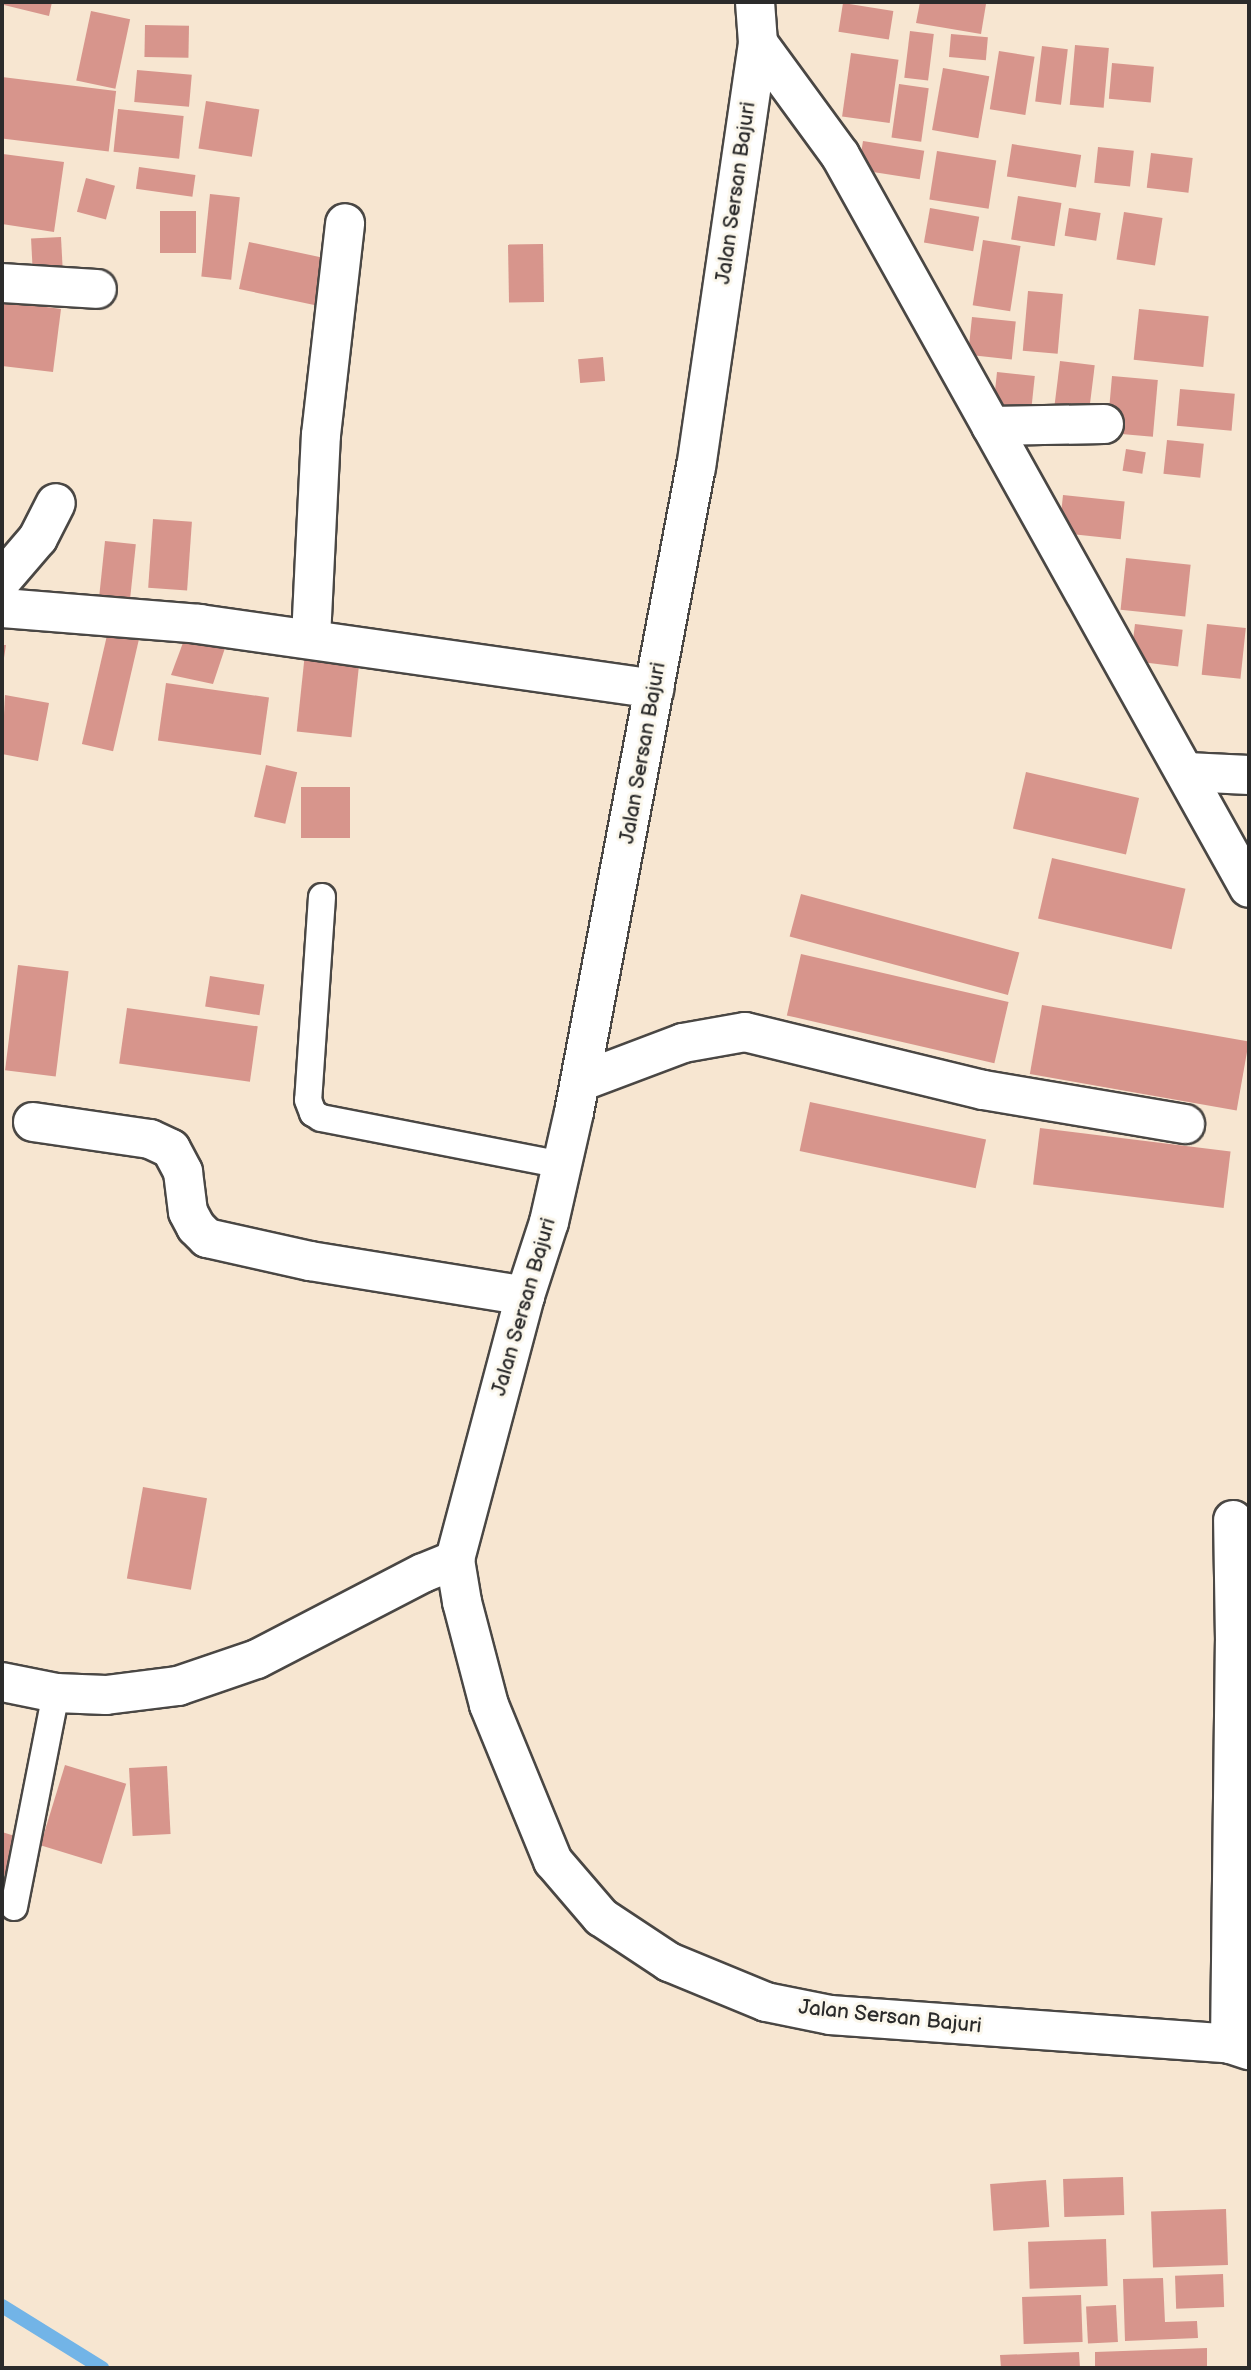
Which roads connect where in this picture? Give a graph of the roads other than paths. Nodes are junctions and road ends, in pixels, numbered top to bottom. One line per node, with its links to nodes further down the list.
1 (755, 2): 2 (street, Jalan Sersan Bajuri)
2 (758, 43): 7 (street); 12 (street, Jalan Sersan Bajuri)
3 (345, 223): 11 (street)
4 (2, 283): 5 (street)
5 (97, 289)
6 (1104, 424): 7 (street)
7 (991, 426): 13 (street)
8 (56, 503): 9 (street)
9 (2, 580)
10 (2, 608): 11 (street)
11 (311, 639): 12 (street)
12 (654, 689): 17 (street, Jalan Sersan Bajuri)
13 (1187, 772): 14 (street); 15 (street)
14 (1249, 775)
15 (1249, 888)
16 (321, 897): 20 (lane)
17 (580, 1082): 19 (street); 20 (street, Jalan Sersan Bajuri)
18 (33, 1122): 21 (street)
19 (1185, 1124)
20 (562, 1165): 21 (street, Jalan Sersan Bajuri)
21 (525, 1296): 23 (street, Jalan Sersan Bajuri)
22 (1233, 1520): 27 (street)
23 (454, 1560): 25 (street); 27 (street, Jalan Sersan Bajuri)
24 (2, 1682): 25 (street)
25 (56, 1693): 26 (lane)
26 (14, 1908)
27 (1240, 2047)

